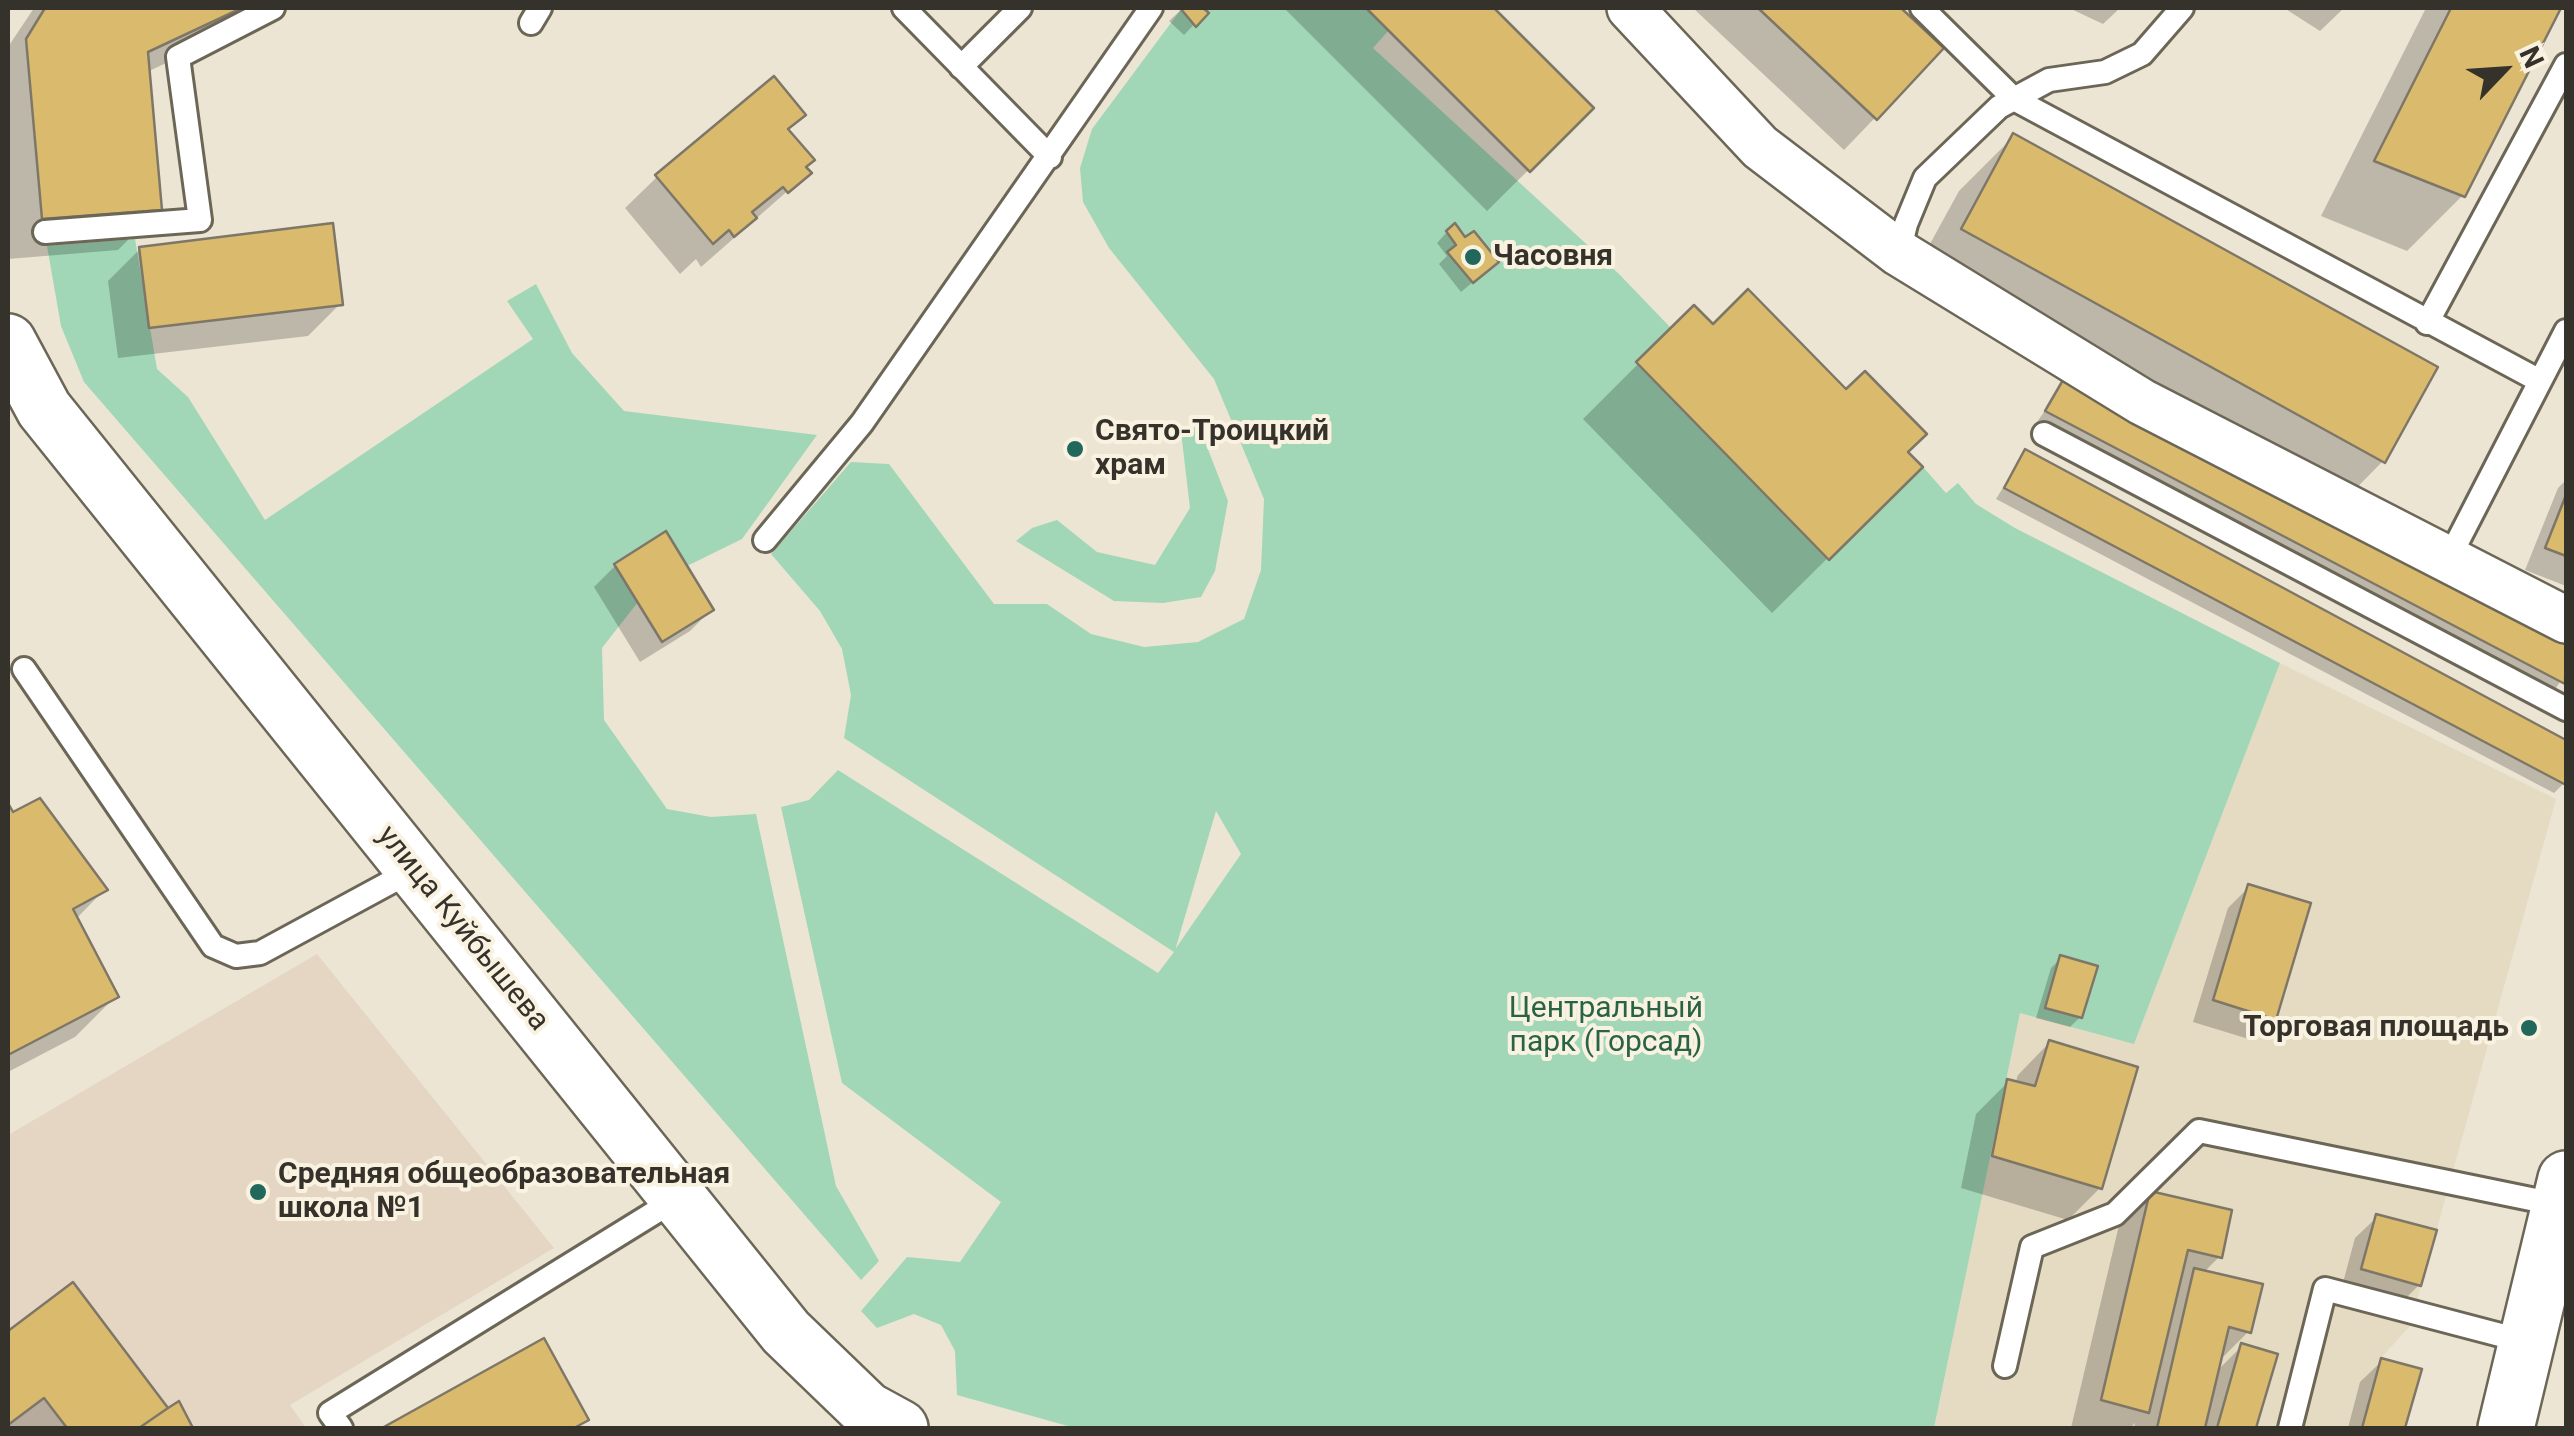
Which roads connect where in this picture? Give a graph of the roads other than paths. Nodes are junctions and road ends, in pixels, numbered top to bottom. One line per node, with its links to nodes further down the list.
1 (272, 8): 12 (lane)
2 (904, 8): 9 (lane)
3 (1020, 8): 9 (lane)
4 (1151, 8): 11 (lane)
5 (1630, 8): 13 (street)
6 (1922, 8): 10 (lane)
7 (2182, 8): 10 (lane)
8 (2566, 65): 14 (lane)
9 (961, 66): 11 (lane)
10 (2014, 99): 13 (lane); 14 (lane)
11 (1050, 157): 20 (lane)
12 (45, 232)
13 (1900, 253): 21 (street)
14 (2427, 323): 17 (lane)
15 (2566, 330): 17 (lane)
16 (8, 342): 18 (main road, улица Куйбышева)
17 (2540, 381): 21 (lane)
18 (26, 393): 25 (main road, улица Куйбышева)
19 (2044, 434): 24 (lane)
20 (765, 540)
21 (2448, 560): 22 (street)
22 (2566, 620)
23 (24, 669): 25 (lane)
24 (2566, 709)
25 (415, 870): 27 (main road, улица Куйбышева)
26 (2563, 1192): 28 (main road); 29 (lane)
27 (678, 1198): 30 (lane); 31 (main road, улица Куйбышева)
28 (2527, 1342): 32 (lane); 33 (main road)
29 (2005, 1366)
30 (341, 1428)
31 (900, 1428)
32 (2290, 1428)
33 (2506, 1428)

